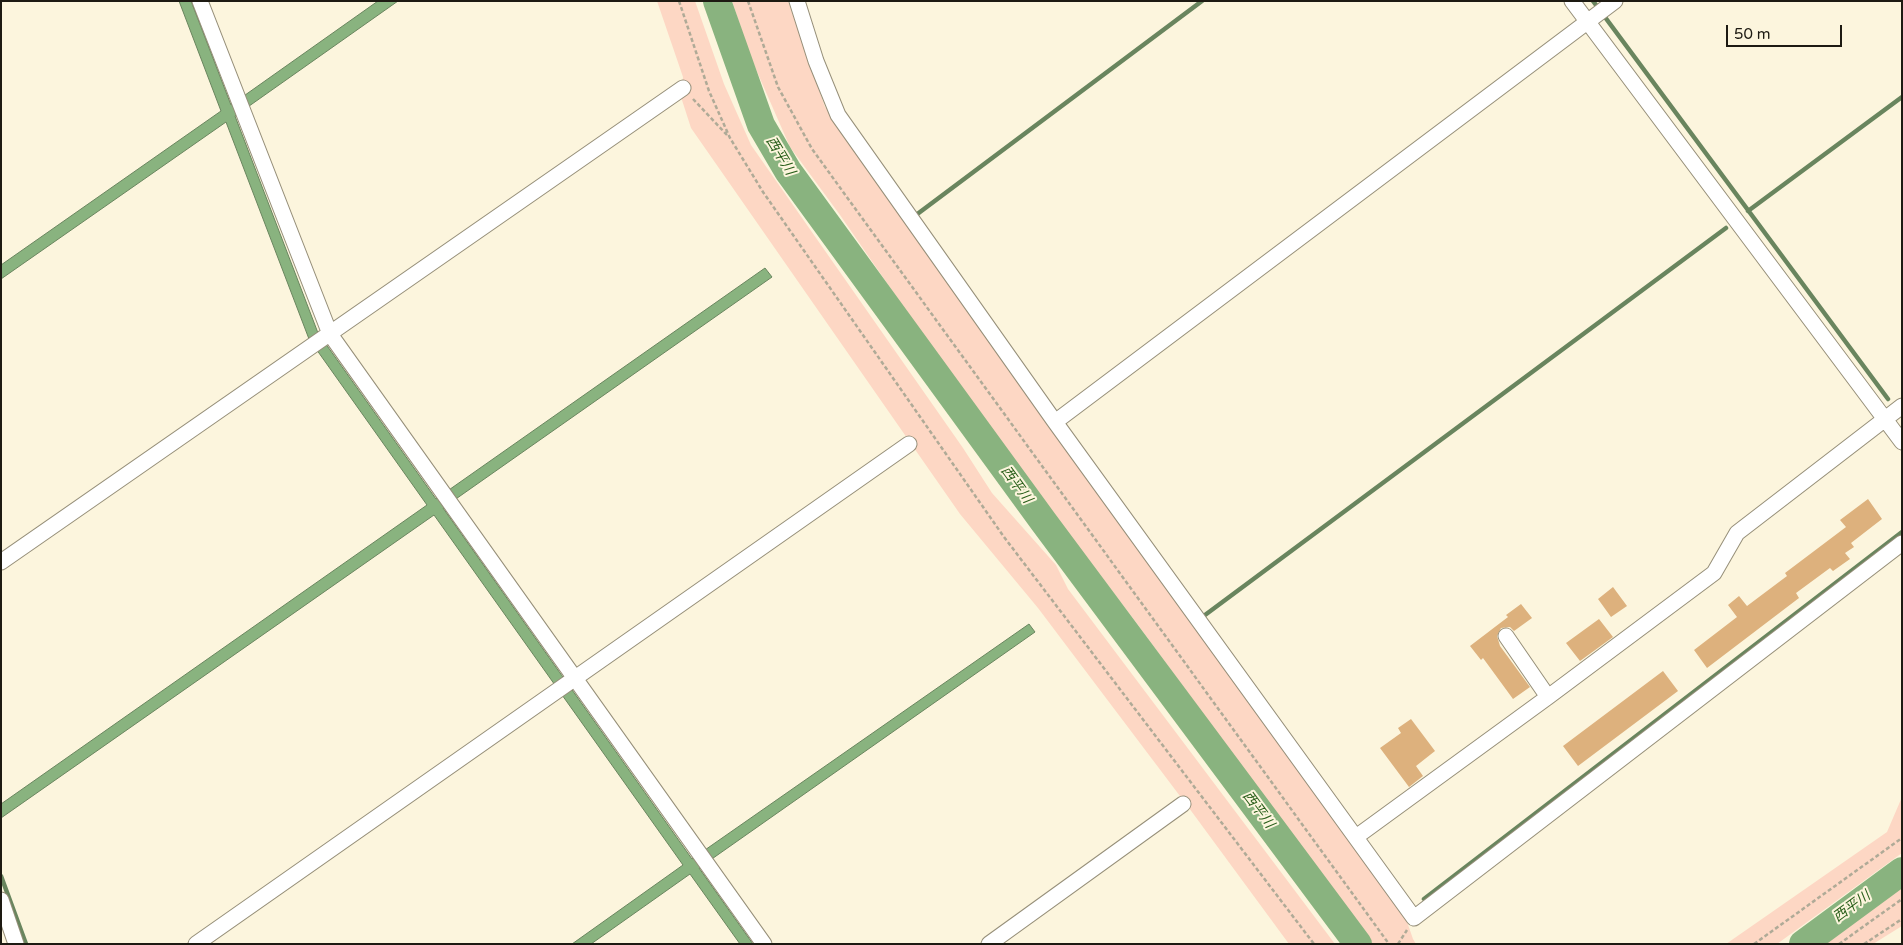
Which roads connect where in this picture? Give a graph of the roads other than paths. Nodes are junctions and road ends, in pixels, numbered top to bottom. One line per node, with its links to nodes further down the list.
1 (200, 1): 7 (street)
2 (798, 1): 10 (street)
3 (1572, 1): 5 (street)
4 (1610, 5): 5 (street)
5 (1587, 22): 9 (street); 10 (street)
6 (683, 88): 7 (street)
7 (330, 334): 14 (street); 16 (street)
8 (1902, 406): 9 (street)
9 (1884, 419): 11 (street); 17 (street)
10 (1055, 422): 19 (street)
11 (1902, 442)
12 (908, 444): 16 (street)
13 (1902, 543): 19 (street)
14 (1, 562)
15 (1506, 636): 17 (street)
16 (574, 678): 22 (street); 23 (street)
17 (1548, 697): 19 (street)
18 (1183, 804): 24 (street)
19 (1356, 837)
20 (1, 900): 21 (street)
21 (16, 944)
22 (196, 944)
23 (764, 944)
24 (989, 944)

